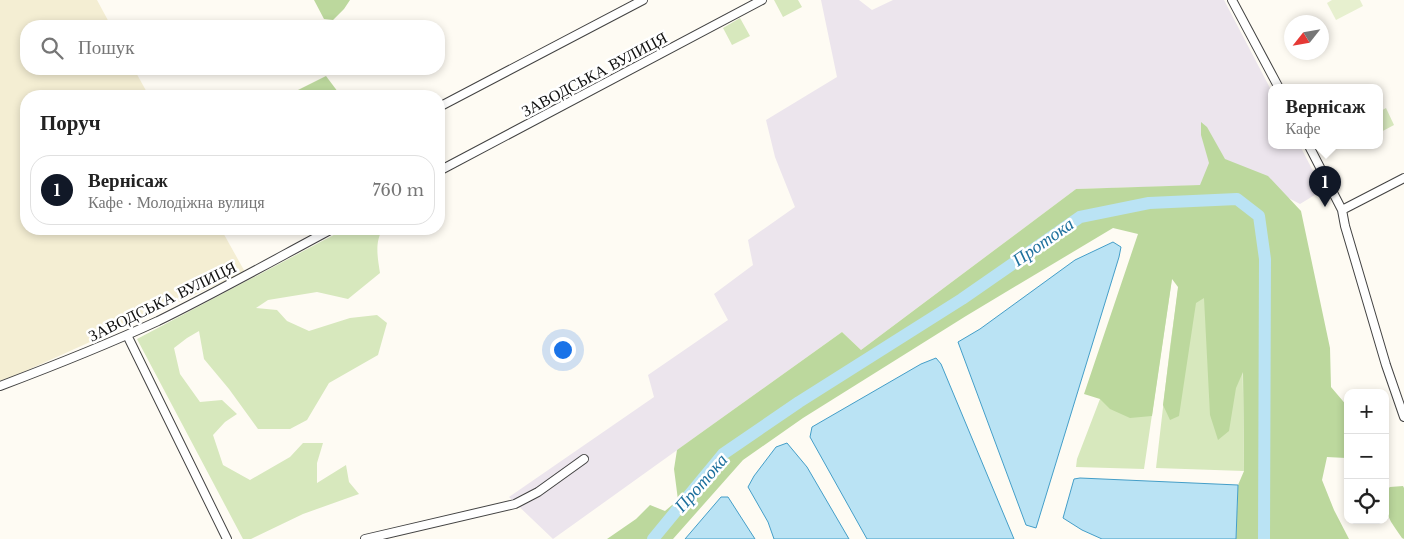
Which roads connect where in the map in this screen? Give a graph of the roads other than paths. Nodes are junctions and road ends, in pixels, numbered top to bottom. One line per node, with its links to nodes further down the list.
1 (643, 0): 5 (street)
2 (762, 0): 7 (street, ЗАВОДСЬКА ВУЛИЦЯ)
3 (1232, 0): 4 (street)
4 (1277, 84)
5 (445, 104)
6 (1311, 149): 9 (street)
7 (445, 168)
8 (1404, 178): 9 (street)
9 (1342, 210): 13 (street)
10 (321, 235): 11 (street, ЗАВОДСЬКА ВУЛИЦЯ)
11 (127, 334): 12 (street, ЗАВОДСЬКА ВУЛИЦЯ); 15 (street)
12 (0, 386)
13 (1404, 417)
14 (584, 459): 16 (street)
15 (227, 539)
16 (365, 539)

